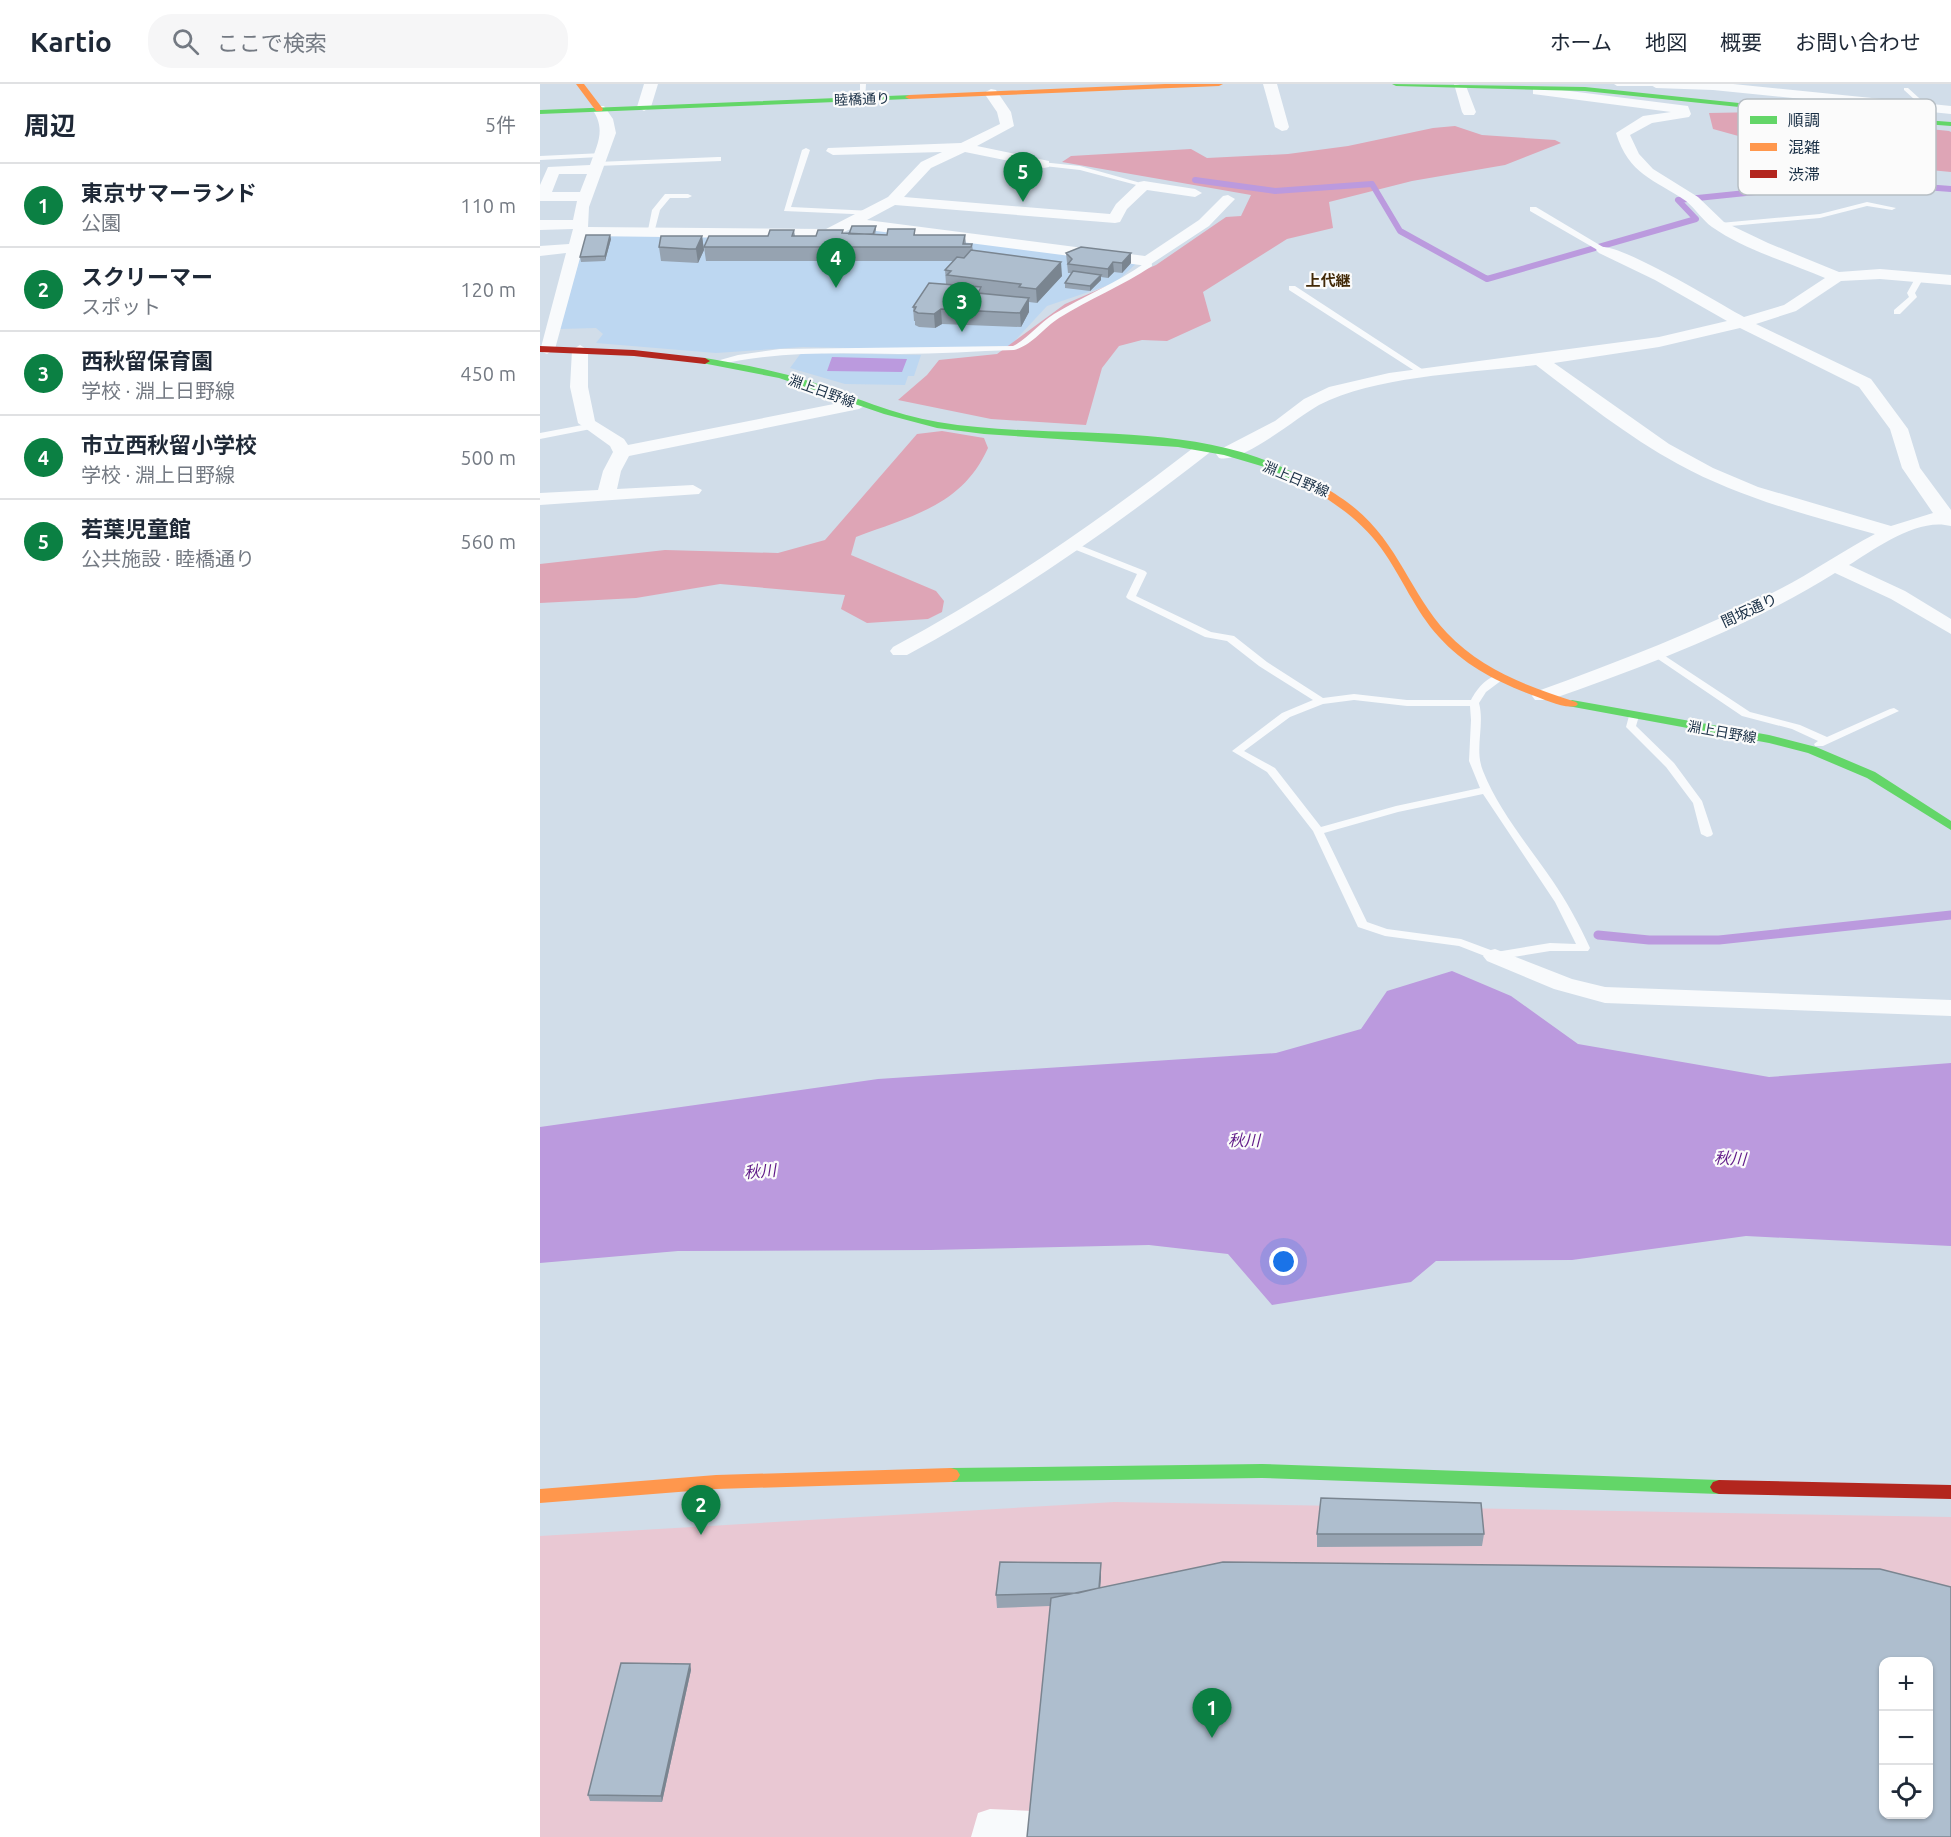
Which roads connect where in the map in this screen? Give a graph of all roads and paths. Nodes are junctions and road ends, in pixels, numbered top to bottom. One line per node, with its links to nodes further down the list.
1 (580, 84): 19 (main road)
2 (651, 84): 18 (street)
3 (863, 84): 14 (lane)
4 (1219, 84): 11 (main road, 睦橋通り)
5 (1270, 84): 26 (street)
6 (1396, 84): 10 (main road)
7 (1617, 84): 8 (lane)
8 (1655, 84): 15 (street)
9 (1530, 85): 10 (main road); 17 (main road); 45 (street)
10 (1459, 86): 23 (street)
11 (1070, 87): 12 (main road, 睦橋通り)
12 (993, 89): 14 (main road, 睦橋通り); 27 (street)
13 (1906, 89): 16 (lane)
14 (862, 99): 18 (main road, 睦橋通り)
15 (1839, 99)
16 (1917, 99)
17 (1738, 105)
18 (644, 107): 19 (main road, 睦橋通り)
19 (598, 109): 22 (main road, 睦橋通り); 32 (street)
20 (1936, 109): 21 (street)
21 (1951, 110)
22 (540, 112)
23 (1469, 112)
24 (1936, 123): 25 (main road)
25 (1951, 124)
26 (1282, 127)
27 (962, 147): 29 (street); 33 (street); 39 (street)
28 (806, 150): 42 (lane)
29 (832, 151)
30 (540, 158): 32 (lane)
31 (718, 159): 32 (lane)
32 (598, 163): 36 (street); 36 (street)
33 (1044, 164): 34 (lane)
34 (1144, 185): 35 (street); 39 (street)
35 (1195, 193)
36 (586, 196): 46 (street)
37 (688, 196): 47 (lane)
38 (1228, 199): 51 (street)
39 (893, 200): 42 (street)
40 (1892, 208): 45 (lane)
41 (1533, 209): 49 (lane)
42 (872, 213): 43 (street)
43 (852, 224): 47 (street); 51 (street)
44 (540, 225): 46 (street)
45 (1720, 225): 52 (street)
46 (579, 227): 47 (street); 48 (street)
47 (650, 233)
48 (575, 248): 50 (street); 58 (street)
49 (1600, 248): 57 (street)
50 (540, 251)
51 (1148, 261): 61 (lane)
52 (1837, 277): 53 (street); 57 (street)
53 (1920, 277): 54 (street); 56 (lane)
54 (1951, 280)
55 (1292, 288): 62 (lane)
56 (1897, 312)
57 (1742, 323): 60 (street); 72 (street)
58 (544, 349): 59 (main road, 淵上日野線)
59 (580, 350): 61 (main road, 淵上日野線); 64 (street)
60 (1539, 360): 62 (street); 73 (street)
61 (717, 362): 63 (main road, 淵上日野線)
62 (1424, 373): 68 (street)
63 (858, 404): 66 (main road, 淵上日野線); 67 (street)
64 (593, 426): 65 (lane); 67 (street)
65 (540, 436)
66 (1203, 449): 68 (main road, 淵上日野線); 74 (street)
67 (622, 452): 70 (street)
68 (1225, 454): 79 (main road, 淵上日野線)
69 (693, 489): 70 (street)
70 (606, 495): 71 (street)
71 (540, 499)
72 (1950, 518): 73 (street, 間坂通り)
73 (1890, 532): 75 (street, 間坂通り)
74 (1074, 546): 77 (street); 81 (lane)
75 (1834, 565): 76 (street); 78 (street, 間坂通り)
76 (1951, 628)
77 (900, 651)
78 (1656, 653): 80 (street, 間坂通り); 85 (lane)
79 (1498, 678): 80 (main road, 淵上日野線); 82 (lane)
80 (1542, 696): 84 (main road, 淵上日野線)
81 (1321, 701): 82 (lane); 89 (lane)
82 (1474, 702): 87 (lane)
83 (1894, 711): 85 (lane)
84 (1634, 716): 86 (main road, 淵上日野線); 90 (lane)
85 (1825, 740): 86 (lane)
86 (1811, 750): 88 (main road, 淵上日野線)
87 (1487, 790): 89 (lane); 91 (lane)
88 (1951, 826)
89 (1318, 831): 91 (lane)
90 (1707, 834)
91 (1495, 956): 92 (street)
92 (1951, 1008)
93 (1951, 1492): 94 (main road)
94 (540, 1496)
95 (1033, 1826): 96 (street)
96 (988, 1837)

